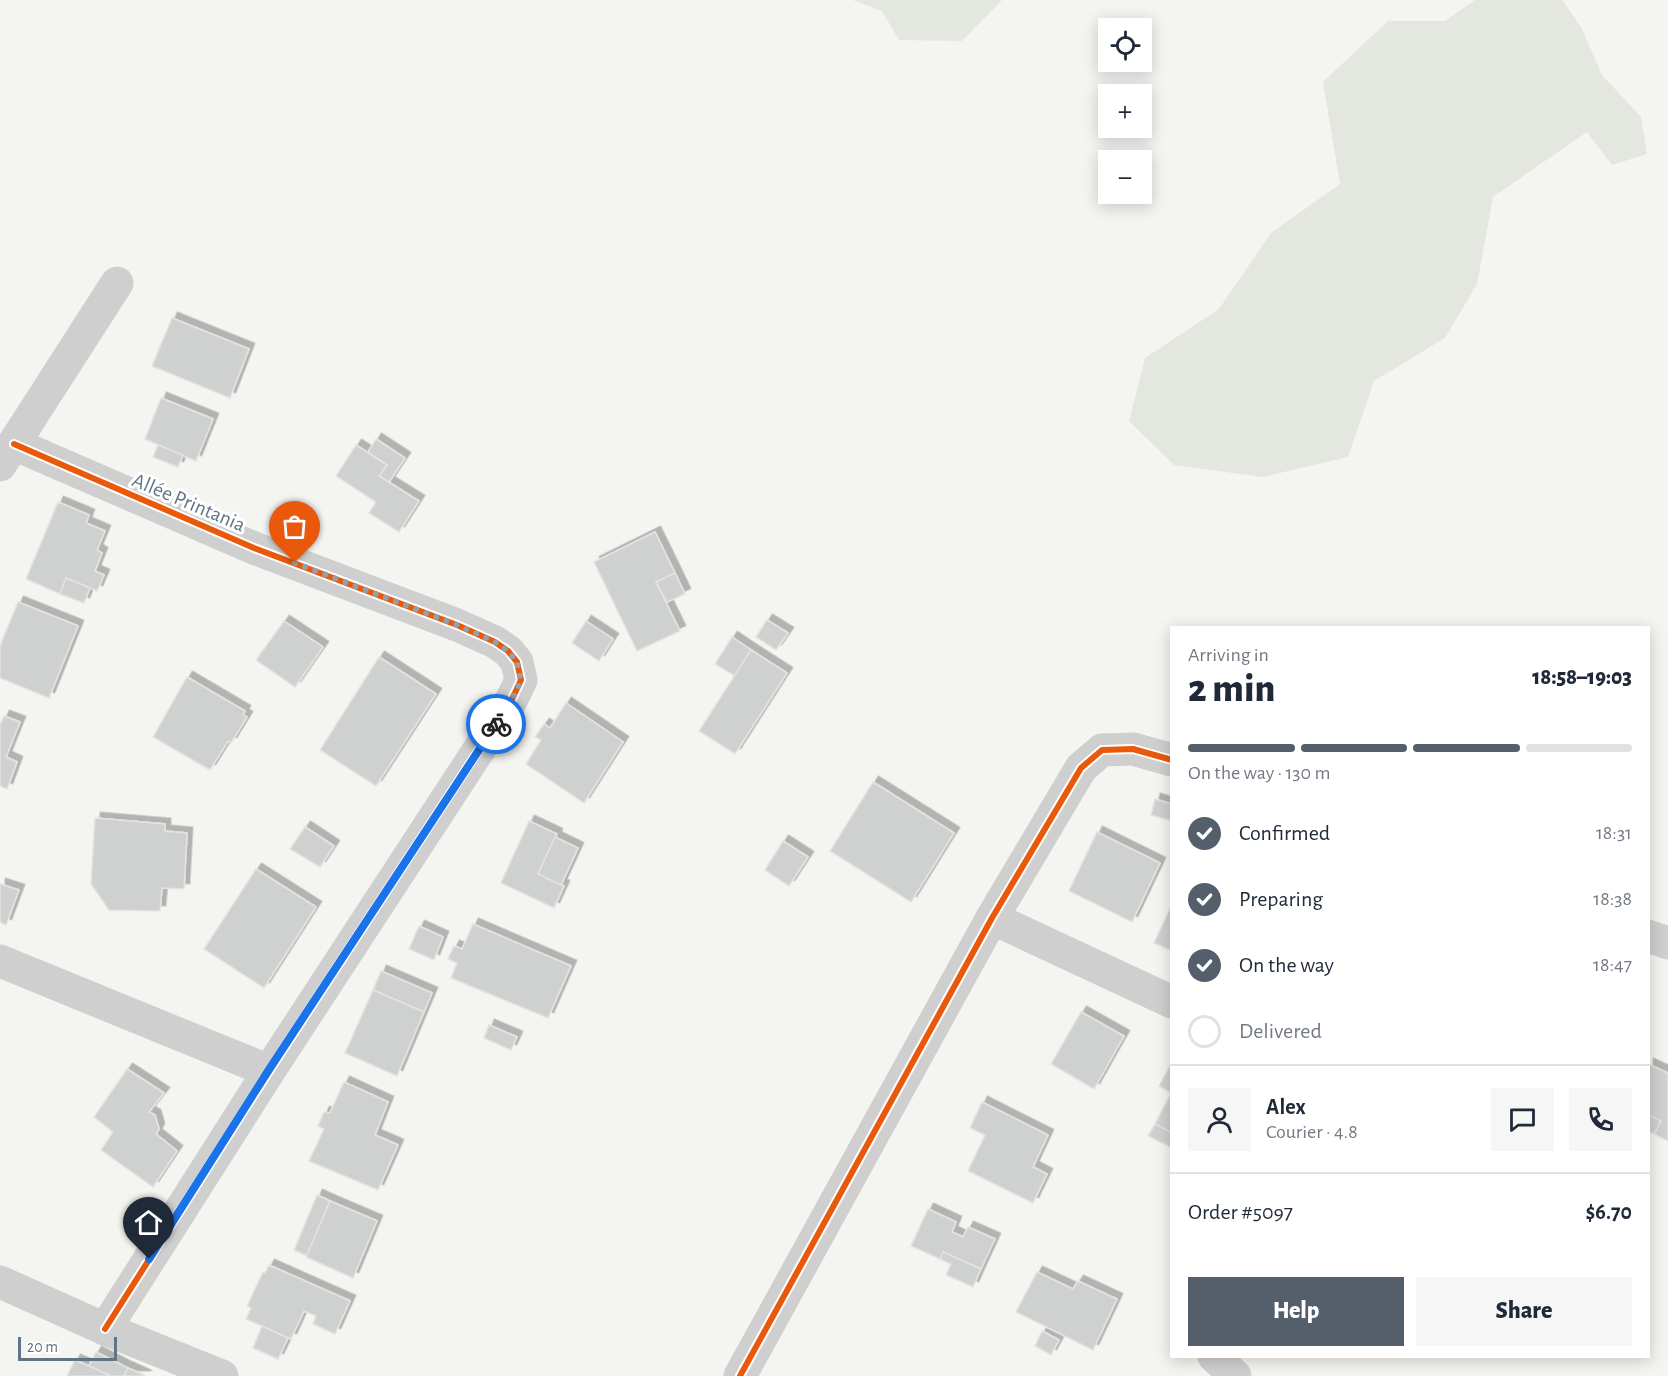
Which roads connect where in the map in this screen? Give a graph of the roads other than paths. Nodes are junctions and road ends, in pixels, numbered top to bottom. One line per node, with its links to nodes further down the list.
1 (117, 283): 2 (street)
2 (7, 455): 9 (street, Allée Printania)
3 (1170, 759): 4 (street)
4 (992, 918): 8 (street); 14 (street)
5 (1650, 937): 6 (street)
6 (1668, 943)
7 (0, 961): 9 (street)
8 (1170, 1001)
9 (268, 1071): 11 (street, Allée Printania)
10 (0, 1282): 11 (street)
11 (105, 1329): 13 (street)
12 (1216, 1358): 15 (street)
13 (218, 1375)
14 (740, 1376)
15 (1235, 1376)

